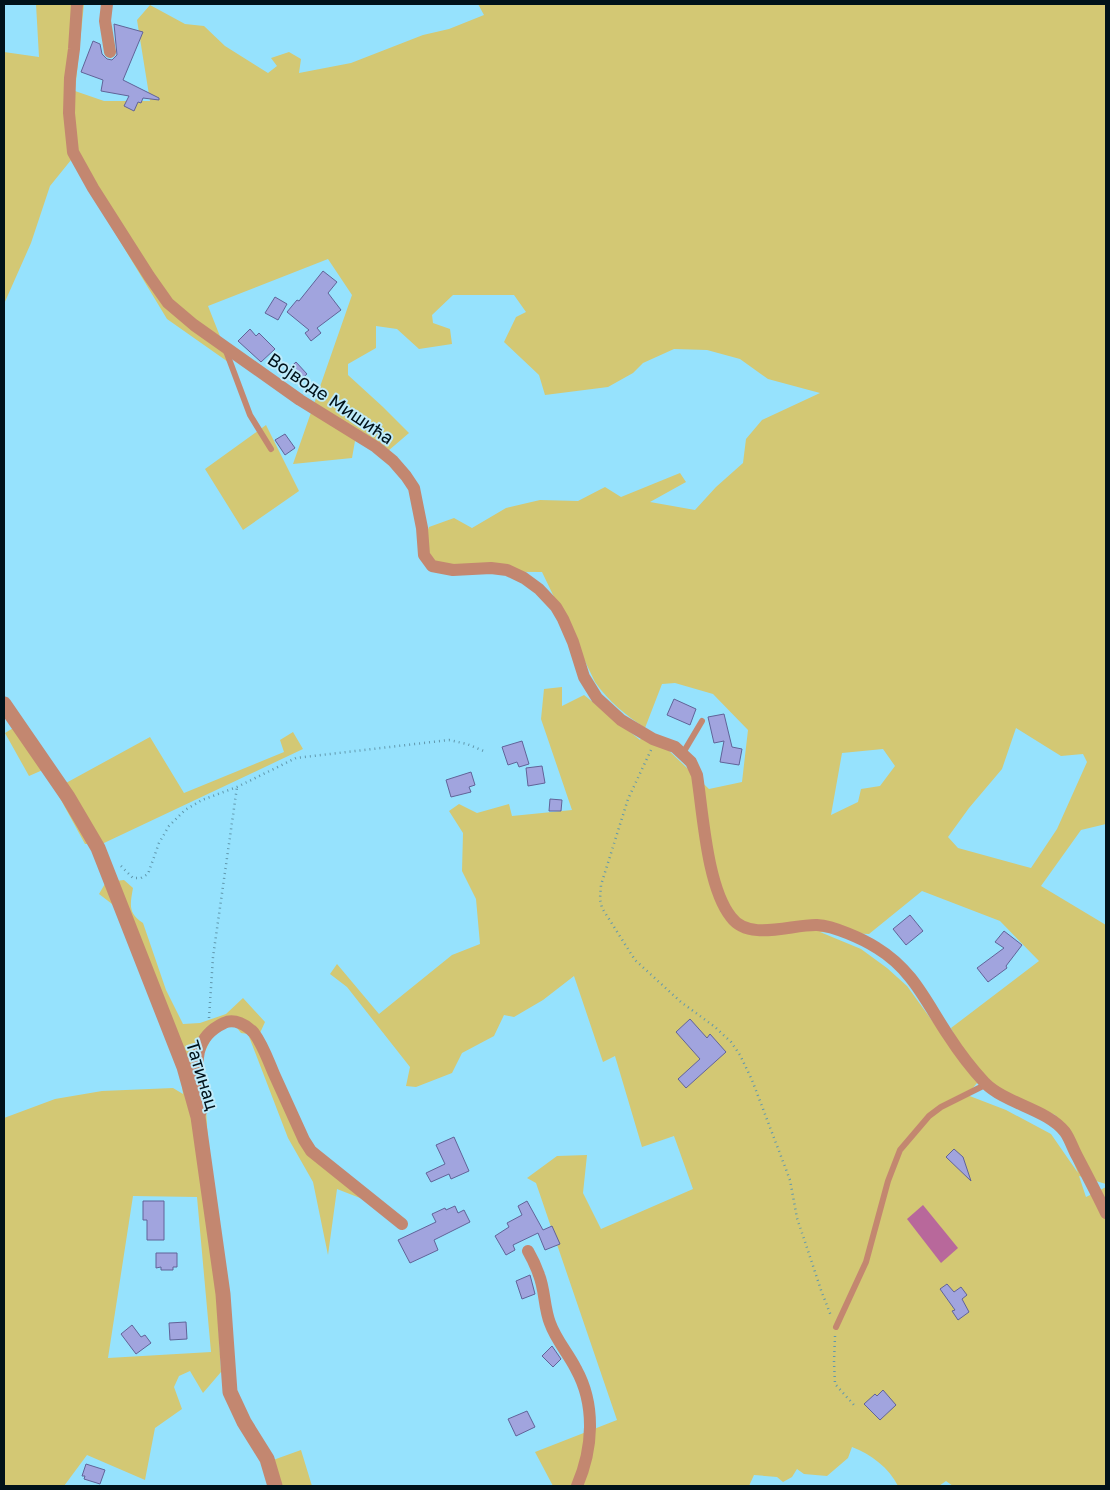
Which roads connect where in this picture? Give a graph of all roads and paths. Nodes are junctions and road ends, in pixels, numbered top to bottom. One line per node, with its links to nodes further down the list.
1 (77, 4): 4 (street, Војводе Мишића)
2 (107, 4): 3 (street)
3 (110, 52)
4 (224, 345): 5 (lane); 8 (street, Војводе Мишића)
5 (271, 449)
6 (4, 704): 15 (street, Татинац)
7 (702, 721): 10 (lane)
8 (653, 738): 10 (street, Војводе Мишића); 19 (path)
9 (486, 752): 11 (path)
10 (683, 753): 14 (street, Војводе Мишића)
11 (237, 787): 12 (path); 13 (path)
12 (120, 865)
13 (208, 1034): 15 (street); 17 (street)
14 (987, 1084): 16 (street, Војводе Мишића); 19 (lane)
15 (198, 1117): 21 (street, Татинац)
16 (1106, 1213)
17 (402, 1224)
18 (528, 1250): 22 (street)
19 (836, 1327): 20 (path)
20 (854, 1405)
21 (275, 1486)
22 (577, 1486)

